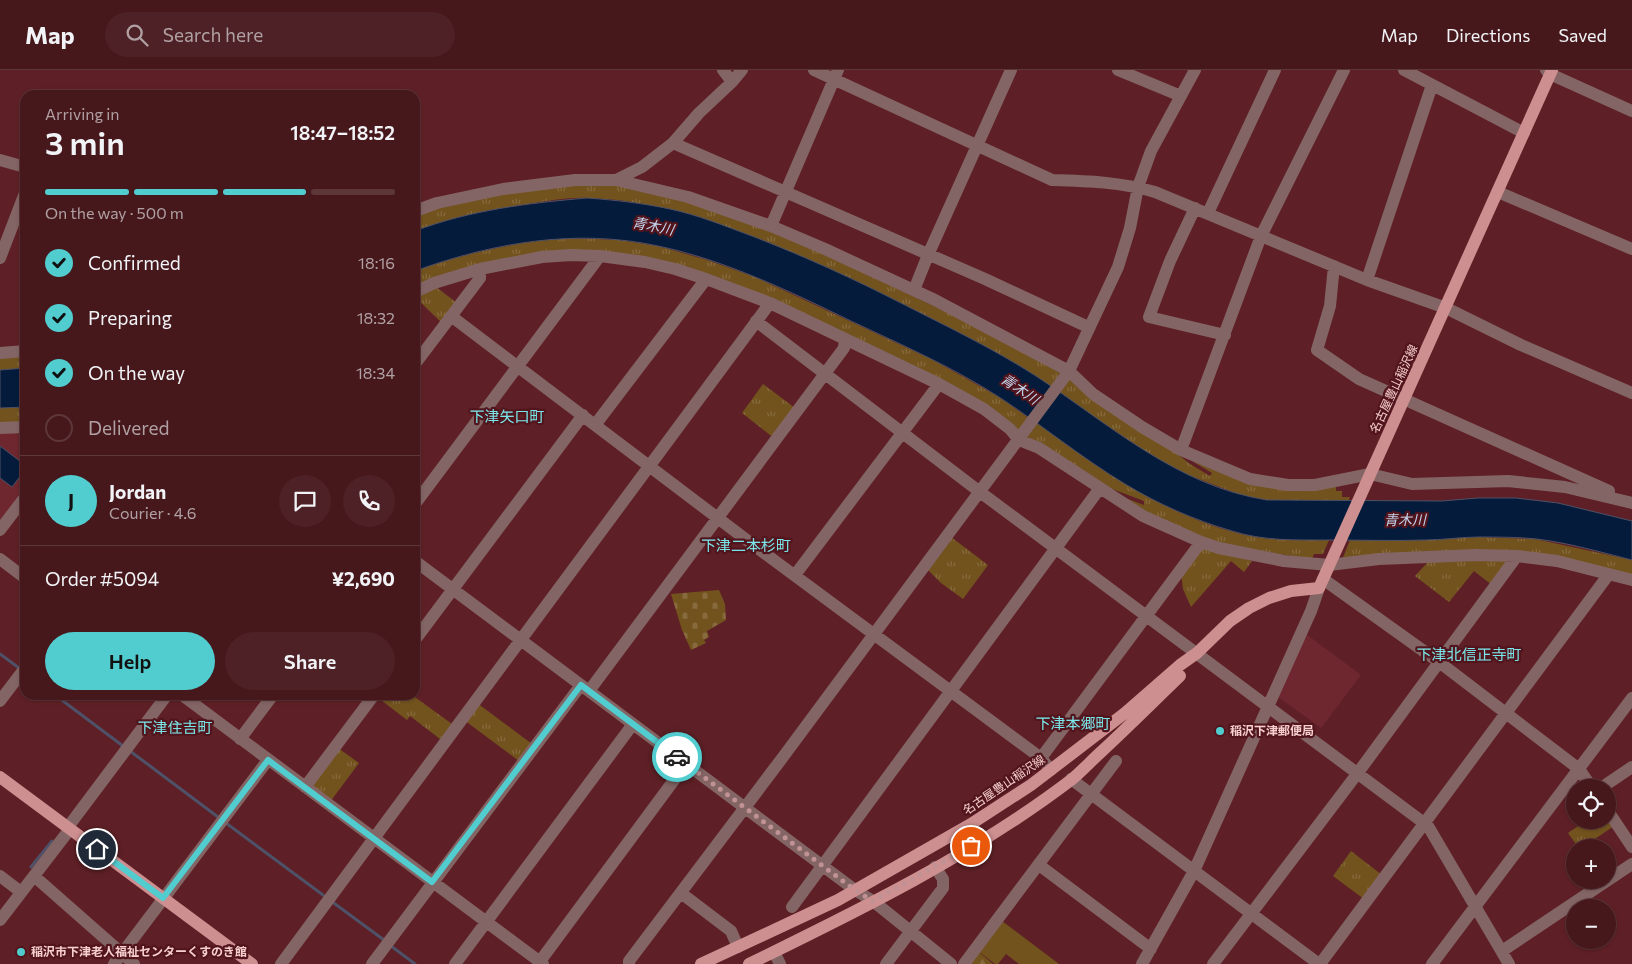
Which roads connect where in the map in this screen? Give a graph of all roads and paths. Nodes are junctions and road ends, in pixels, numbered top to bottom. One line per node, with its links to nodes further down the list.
1 (723, 70): 12 (street)
2 (742, 70): 12 (street)
3 (814, 70): 11 (street)
4 (1010, 70): 18 (street)
5 (1118, 70): 14 (street)
6 (1194, 70): 14 (street)
7 (1276, 70): 28 (street)
8 (1344, 70): 30 (street)
9 (1406, 70): 13 (street)
10 (1549, 72): 15 (street); 16 (main road, 名古屋豊山稲沢線)
11 (836, 75): 18 (street); 23 (street)
12 (732, 82): 17 (street)
13 (1432, 85): 16 (street); 38 (street)
14 (1181, 96): 22 (street)
15 (1632, 110)
16 (1524, 133): 24 (main road, 名古屋豊山稲沢線)
17 (674, 143): 21 (street); 23 (street)
18 (977, 145): 22 (street); 32 (street)
19 (0, 160): 20 (street)
20 (20, 166)
21 (616, 180): 27 (street); 29 (street)
22 (1138, 187): 26 (street); 45 (street)
23 (785, 192): 29 (street); 32 (street)
24 (1498, 192): 31 (street); 42 (main road, 名古屋豊山稲沢線)
25 (20, 206): 34 (street)
26 (1195, 208): 28 (street); 46 (street)
27 (420, 209)
28 (1208, 213): 30 (street)
29 (771, 226): 40 (street)
30 (1262, 236): 35 (street); 46 (street)
31 (1632, 249)
32 (928, 255): 40 (street); 45 (street)
33 (600, 256): 36 (street); 37 (street); 51 (street)
34 (0, 258)
35 (1334, 266): 38 (street); 56 (street)
36 (480, 269): 39 (street); 43 (street)
37 (706, 279): 41 (street); 58 (street)
38 (1366, 280): 42 (street)
39 (420, 290)
40 (914, 290): 52 (street)
41 (770, 303): 44 (street); 47 (street)
42 (1446, 308): 55 (street); 56 (main road, 名古屋豊山稲沢線)
43 (452, 316): 50 (street); 51 (street)
44 (756, 321): 53 (street); 64 (street)
45 (1088, 327): 52 (street)
46 (1225, 335): 63 (street)
47 (845, 338): 53 (street); 54 (street)
48 (20, 350): 49 (street)
49 (0, 352)
50 (420, 358)
51 (518, 366): 57 (street); 68 (street)
52 (1068, 373): 62 (street); 63 (street)
53 (825, 374): 61 (street); 72 (street)
54 (939, 384): 61 (street); 62 (street)
55 (1632, 393)
56 (1404, 400): 65 (main road, 名古屋豊山稲沢線); 69 (street)
57 (583, 415): 58 (street); 85 (street)
58 (596, 424): 64 (street)
59 (20, 427): 60 (street)
60 (0, 428)
61 (902, 433): 67 (street); 82 (street)
62 (1021, 438): 66 (street); 67 (street)
63 (1181, 450): 65 (street)
64 (649, 465): 72 (street); 89 (street)
65 (1368, 479): 69 (street); 78 (main road, 名古屋豊山稲沢線)
66 (1100, 488): 74 (street); 75 (street)
67 (980, 492): 75 (street); 88 (street)
68 (420, 497)
69 (1618, 500): 71 (street)
70 (20, 503): 73 (street)
71 (1632, 503)
72 (718, 517): 82 (street); 93 (street)
73 (0, 530)
74 (1200, 542): 78 (street); 86 (street)
75 (1056, 549): 86 (street); 94 (street)
76 (1517, 556): 78 (street); 81 (street); 91 (street)
77 (0, 559): 80 (street)
78 (1330, 562): 84 (main road, 名古屋豊山稲沢線)
79 (420, 565): 85 (street)
80 (20, 574)
81 (1609, 574): 83 (street); 102 (street)
82 (795, 575): 88 (street)
83 (1632, 580)
84 (1321, 583): 90 (main road, 名古屋豊山稲沢線); 91 (street); 101 (street)
85 (453, 590): 87 (street); 89 (street)
86 (1145, 617): 90 (street); 105 (street)
87 (420, 633)
88 (874, 635): 94 (street); 119 (street)
89 (520, 639): 93 (street); 123 (street)
90 (1197, 653): 101 (street); 111 (main road, 名古屋豊山稲沢線); 114 (main road, 名古屋豊山稲沢線)
91 (1439, 662): 102 (street); 112 (street)
92 (20, 675): 100 (street)
93 (585, 688): 103 (street); 132 (street)
94 (951, 692): 105 (street); 127 (street)
95 (1632, 698): 110 (street)
96 (163, 700): 122 (street)
97 (189, 700): 104 (street)
98 (269, 700): 104 (street)
99 (370, 700): 117 (street)
100 (0, 701)
101 (1267, 707): 112 (street); 129 (street)
102 (1507, 713): 110 (street); 121 (street)
103 (633, 724): 108 (street); 142 (street)
104 (240, 739): 106 (street)
105 (1041, 758): 111 (street)
106 (268, 760): 117 (street); 136 (street)
107 (1116, 761): 118 (street)
108 (686, 764): 119 (street); 149 (street)
109 (1632, 767): 116 (street)
110 (1579, 769): 115 (street); 139 (street)
111 (1051, 770): 133 (main road, 名古屋豊山稲沢線)
112 (1357, 774): 121 (street); 140 (street)
113 (0, 776): 122 (main road)
114 (1071, 779): 118 (street); 128 (main road, 名古屋豊山稲沢線)
115 (1586, 779)
116 (1614, 779)
117 (305, 787): 123 (street)
118 (1092, 795): 126 (street); 129 (street)
119 (745, 808): 127 (street); 135 (street)
120 (1616, 823): 124 (street)
121 (1424, 824): 139 (street); 164 (street)
122 (69, 828): 131 (street); 136 (main road)
123 (373, 838): 132 (street); 153 (street)
124 (1632, 847)
125 (1632, 864): 146 (street)
126 (1039, 865): 145 (street); 161 (street)
127 (823, 866): 133 (street); 138 (street)
128 (935, 867): 137 (main road, 名古屋豊山稲沢線); 143 (street)
129 (1194, 871): 140 (street); 145 (street)
130 (0, 876): 134 (street)
131 (34, 876): 134 (street); 147 (street)
132 (432, 882): 142 (street); 154 (street)
133 (855, 890): 137 (street); 144 (main road, 名古屋豊山稲沢線)
134 (21, 892): 141 (street)
135 (680, 894): 144 (street); 156 (street)
136 (163, 898): 147 (street); 152 (main road)
137 (873, 901): 143 (street); 148 (main road, 名古屋豊山稲沢線)
138 (792, 907)
139 (1475, 908): 146 (street); 165 (street)
140 (1251, 913): 163 (street); 164 (street)
141 (0, 920)
142 (486, 922): 149 (street); 155 (street)
143 (910, 931): 159 (street); 160 (street)
144 (738, 947): 157 (main road, 名古屋豊山稲沢線)
145 (1151, 950): 162 (street)
146 (1502, 951): 166 (street)
147 (122, 953): 150 (street); 151 (street)
148 (777, 958): 158 (main road, 名古屋豊山稲沢線)
149 (540, 963)
150 (114, 964)
151 (134, 964)
152 (252, 964)
153 (281, 964)
154 (372, 964)
155 (455, 964)
156 (629, 964)
157 (701, 964)
158 (749, 964)
159 (886, 964)
160 (951, 964)
161 (964, 964)
162 (1142, 964)
163 (1212, 964)
164 (1319, 964)
165 (1432, 964)
166 (1510, 964)

